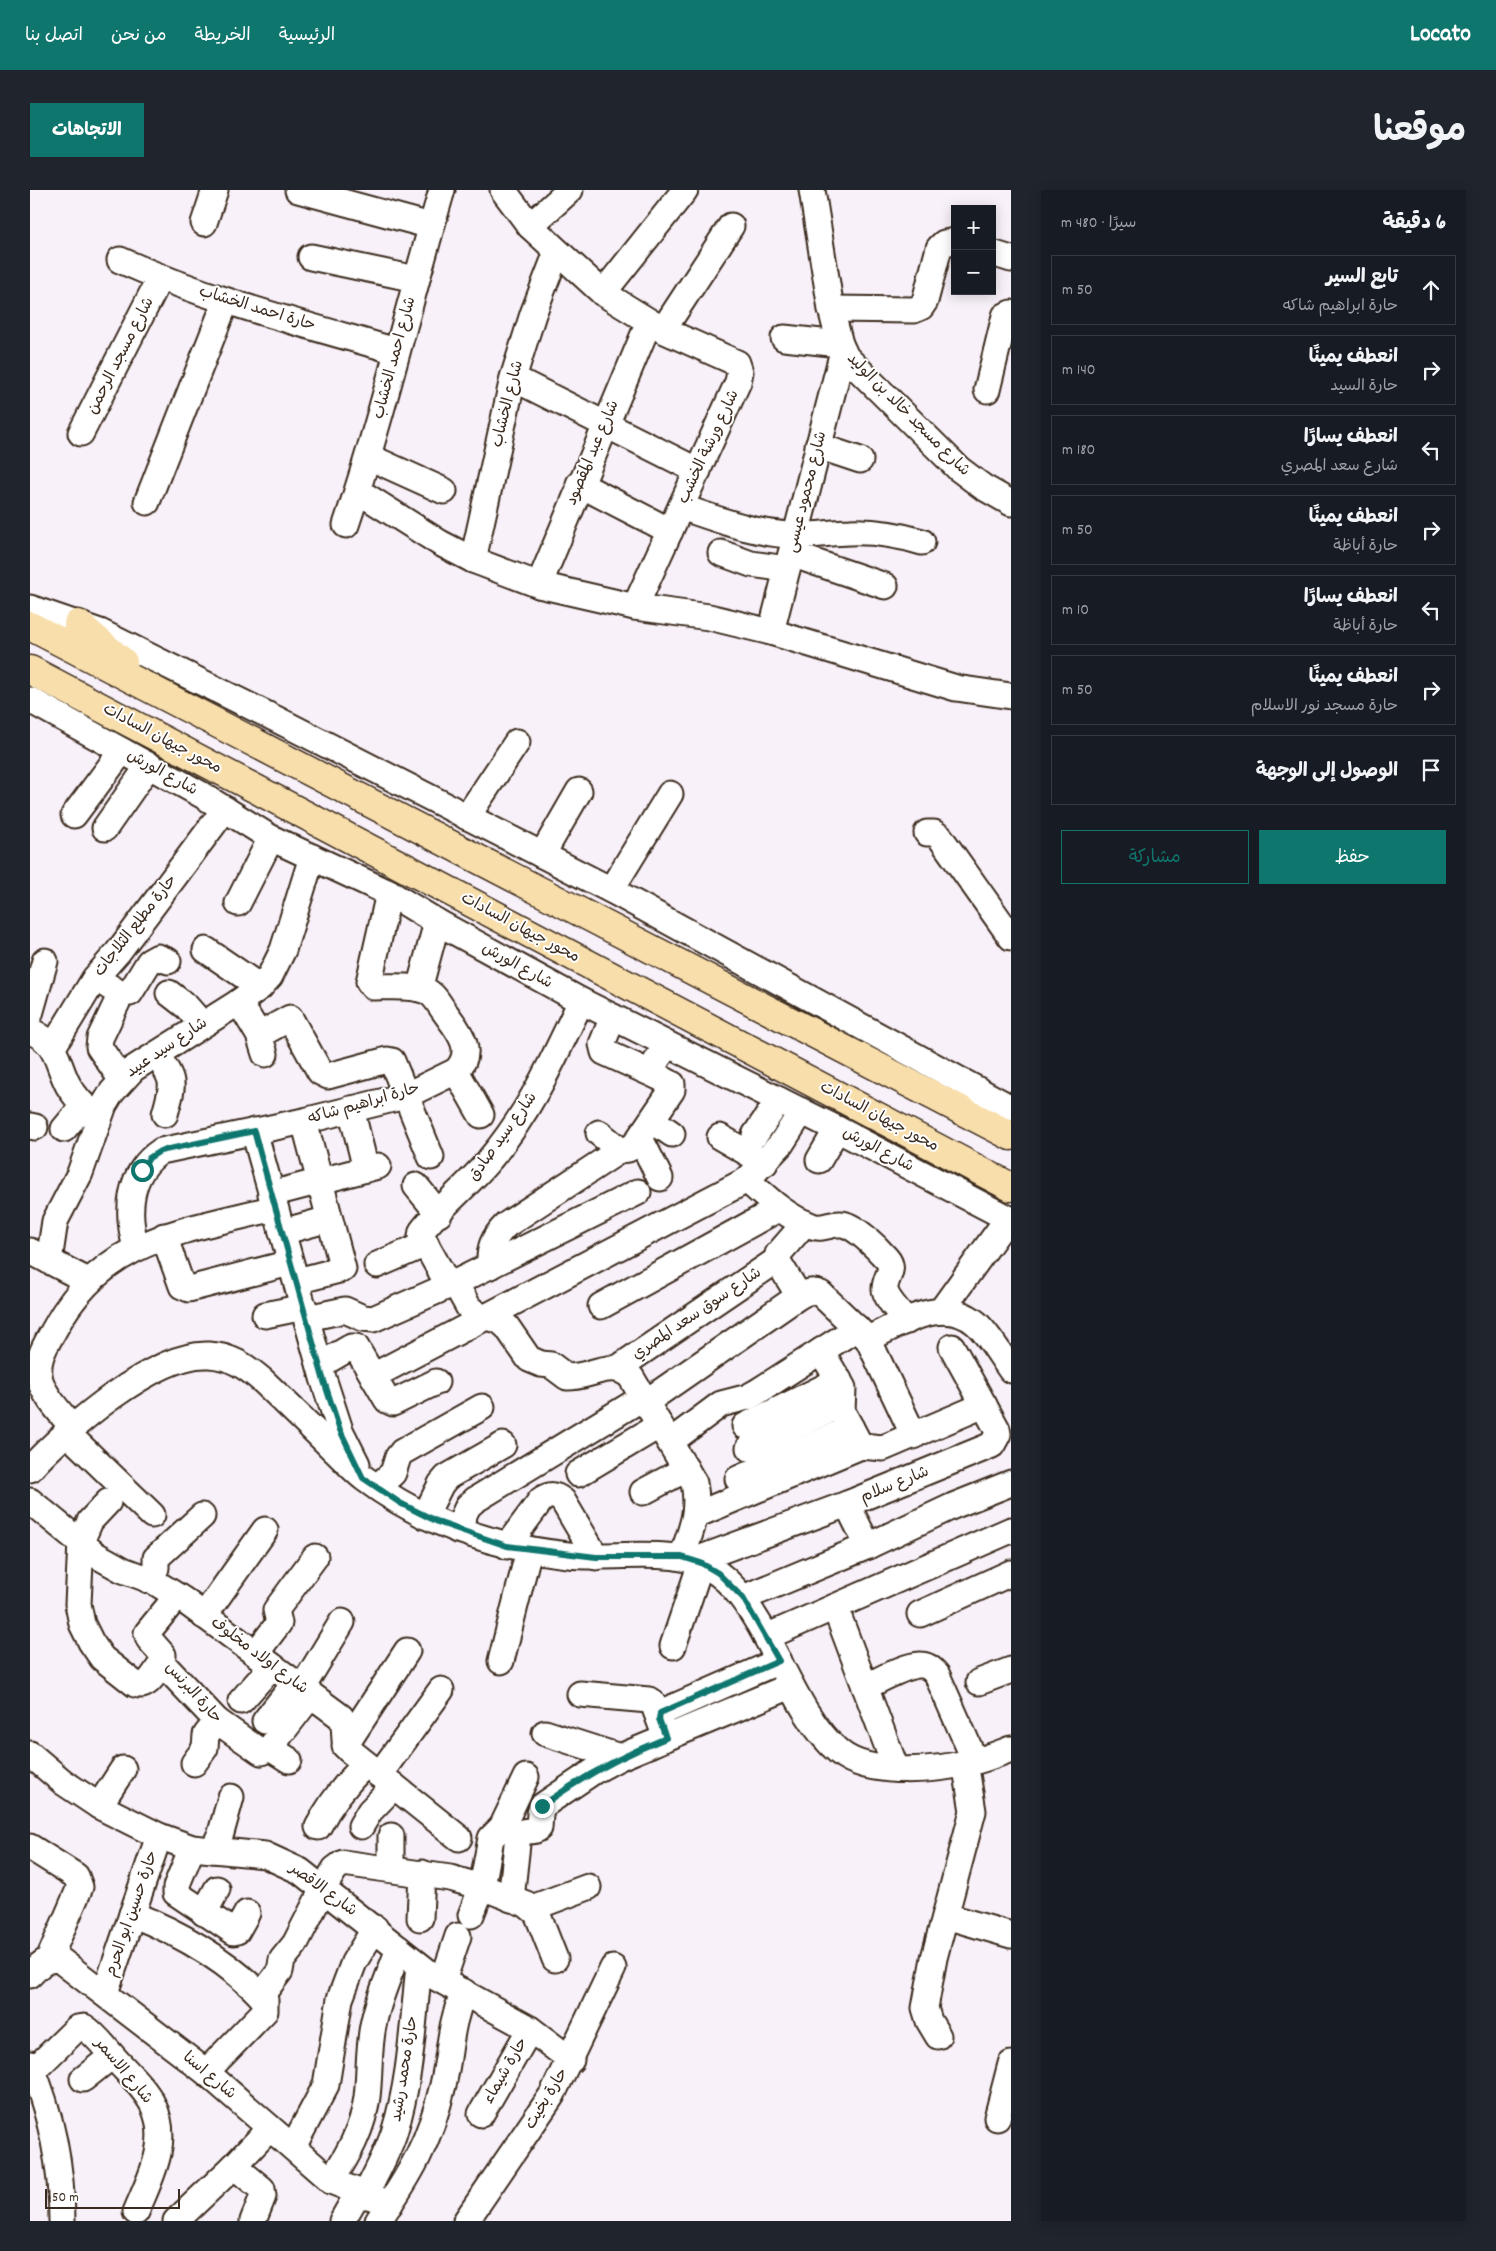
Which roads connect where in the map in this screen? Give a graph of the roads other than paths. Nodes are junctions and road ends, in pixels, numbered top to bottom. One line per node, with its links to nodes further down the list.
1 (215, 190): 9 (street)
2 (298, 190): 8 (street)
3 (442, 190): 10 (street, شارع احمد الخشاب)
4 (502, 190): 11 (street, شارع ورشة الخشب)
5 (570, 190): 11 (street)
6 (685, 190): 21 (street)
7 (812, 190): 23 (street, شارع مسجد خالد بن الوليد)
8 (329, 194): 10 (street)
9 (204, 222)
10 (431, 226): 20 (street, شارع احمد الخشاب)
11 (530, 226): 14 (street, شارع ورشة الخشب)
12 (731, 226): 25 (street, شارع عبد المقصود)
13 (951, 241): 23 (street)
14 (558, 252): 21 (street, شارع ورشة الخشب); 29 (street, شارع الخشاب)
15 (996, 254): 17 (street)
16 (311, 258): 20 (street)
17 (1011, 259)
18 (120, 260): 19 (street, حارة احمد الخشاب)
19 (160, 278): 22 (street, حارة احمد الخشاب); 32 (street, شارع مسجد الرحمن)
20 (416, 279): 28 (street, شارع احمد الخشاب)
21 (603, 293): 25 (street, شارع ورشة الخشب)
22 (226, 301): 28 (street, حارة احمد الخشاب); 40 (street)
23 (831, 309): 27 (street, شارع مسجد خالد بن الوليد)
24 (1011, 313): 30 (street)
25 (656, 326): 31 (street, شارع عبد المقصود); 36 (street, شارع ورشة الخشب)
26 (784, 338): 27 (street)
27 (841, 348): 33 (street, شارع محمود عيسى); 41 (street, شارع مسجد خالد بن الوليد)
28 (396, 351): 34 (street, شارع احمد الخشاب)
29 (512, 378): 31 (street); 48 (street, شارع الخشاب)
30 (987, 390)
31 (605, 424): 36 (street); 37 (street, شارع عبد المقصود)
32 (81, 433)
33 (818, 446): 35 (street); 47 (street, شارع محمود عيسى)
34 (369, 457): 38 (street, شارع احمد الخشاب); 39 (street)
35 (860, 460)
36 (698, 470): 42 (street, شارع ورشة الخشب)
37 (579, 484): 44 (street); 49 (street, شارع عبد المقصود)
38 (358, 491): 43 (street, شارع احمد الخشاب); 48 (street)
39 (444, 491)
40 (147, 502)
41 (1011, 502)
42 (681, 507): 44 (street, شارع ورشة الخشب); 47 (street)
43 (346, 525)
44 (670, 532): 51 (street, شارع ورشة الخشب)
45 (922, 542): 47 (street)
46 (721, 553): 47 (street)
47 (791, 553): 50 (street); 55 (street, شارع محمود عيسى)
48 (473, 560): 49 (street)
49 (538, 585): 51 (street)
50 (884, 586)
51 (635, 607): 55 (street)
52 (30, 608): 53 (street)
53 (78, 624): 57 (main road); 67 (street)
54 (30, 626): 57 (main road)
55 (772, 632): 58 (street)
56 (30, 670): 125 (main road, محور جيهان السادات)
57 (162, 695): 116 (main road)
58 (1011, 696)
59 (30, 700): 61 (street, شارع الورش)
60 (517, 742): 67 (street)
61 (122, 750): 62 (street, شارع الورش); 66 (street)
62 (149, 766): 65 (street, شارع الورش); 68 (street)
63 (578, 792): 71 (street)
64 (670, 794): 73 (street)
65 (225, 809): 70 (street, شارع الورش); 79 (street, حارة مطلع الثلاجات)
66 (74, 815)
67 (467, 817): 71 (street)
68 (105, 828)
69 (927, 833): 77 (street)
70 (271, 838): 72 (street, شارع الورش); 75 (street)
71 (542, 855): 73 (street)
72 (312, 857): 74 (street, شارع الورش); 84 (street, شارع سيد عبيد)
73 (611, 890): 102 (street)
74 (389, 893): 76 (street, شارع الورش); 85 (street)
75 (238, 903)
76 (437, 922): 85 (street); 88 (street, شارع الورش)
77 (1011, 937)
78 (206, 950): 84 (street)
79 (118, 952): 82 (street); 83 (street, حارة مطلع الثلاجات)
80 (45, 961): 90 (street)
81 (168, 961): 82 (street)
82 (144, 971): 86 (street)
83 (95, 978): 86 (street); 95 (street, حارة مطلع الثلاجات)
84 (260, 987): 89 (street, شارع سيد عبيد)
85 (419, 989): 97 (street)
86 (121, 994): 99 (street)
87 (169, 994): 92 (street)
88 (581, 1001): 91 (street, شارع الورش); 129 (street, شارع سيد صادق)
89 (239, 1002): 92 (street, شارع سيد عبيد); 100 (street)
90 (30, 1014)
91 (613, 1017): 94 (street, شارع الورش); 98 (street)
92 (202, 1024): 96 (street, شارع سيد عبيد)
93 (30, 1031): 95 (street)
94 (668, 1045): 98 (street); 101 (street, شارع الورش)
95 (53, 1047): 105 (street)
96 (157, 1055): 99 (street, شارع سيد عبيد); 106 (street)
97 (456, 1071): 100 (street, حارة ابراهيم شاكه); 107 (street)
98 (657, 1076): 115 (street)
99 (121, 1080): 105 (street, شارع سيد عبيد)
100 (405, 1096): 103 (street, حارة ابراهيم شاكه); 118 (street)
101 (779, 1100): 104 (street, شارع الورش); 114 (street)
102 (1011, 1108)
103 (351, 1109): 108 (street, حارة ابراهيم شاكه); 123 (street)
104 (802, 1111): 110 (street, شارع الورش); 120 (street)
105 (91, 1113): 109 (street); 137 (street, شارع سيد عبيد)
106 (165, 1114)
107 (481, 1115)
108 (304, 1121): 111 (street, حارة ابراهيم شاكه); 123 (street)
109 (64, 1129)
110 (837, 1129): 119 (street); 131 (street, شارع الورش)
111 (254, 1131): 127 (street); 136 (street, حارة ابراهيم شاكه)
112 (599, 1133): 115 (street)
113 (672, 1134): 115 (street)
114 (754, 1135)
115 (637, 1136): 121 (street); 140 (street)
116 (1011, 1136)
117 (720, 1137): 120 (street)
118 (431, 1157)
119 (819, 1160)
120 (765, 1163): 122 (street)
121 (660, 1178)
122 (747, 1180): 128 (street); 149 (street)
123 (319, 1181): 127 (street); 130 (street)
124 (416, 1186): 129 (street)
125 (1011, 1187)
126 (638, 1192): 140 (street)
127 (273, 1201): 133 (street); 134 (street)
128 (778, 1209): 132 (street); 145 (street)
129 (439, 1214): 135 (street, شارع سيد صادق)
130 (329, 1219): 133 (street); 141 (street)
131 (1009, 1219): 146 (street)
132 (805, 1223): 138 (street); 150 (street)
133 (282, 1232): 141 (street)
134 (164, 1236): 136 (street); 141 (street)
135 (426, 1244): 139 (street); 143 (street)
136 (136, 1247): 142 (street)
137 (40, 1256): 142 (street)
138 (777, 1260): 144 (street); 156 (street, شارع سوق سعد المصري)
139 (377, 1265)
140 (490, 1266): 143 (street)
141 (293, 1272): 147 (street)
142 (88, 1281): 154 (street)
143 (452, 1284): 147 (street); 149 (street)
144 (799, 1296): 151 (street); 161 (street)
145 (601, 1306)
146 (942, 1311): 150 (street); 157 (street)
147 (306, 1313): 148 (street); 155 (street)
148 (264, 1315)
149 (489, 1317): 156 (street); 158 (street)
150 (907, 1321): 151 (street)
151 (862, 1334): 153 (street); 167 (street)
152 (952, 1347): 163 (street, شارع سلام)
153 (821, 1351): 159 (street); 166 (street)
154 (35, 1358): 165 (street)
155 (320, 1365): 158 (street); 175 (street)
156 (618, 1368): 161 (street)
157 (1011, 1370)
158 (374, 1376): 160 (street)
159 (839, 1380): 162 (street); 162 (street)
160 (436, 1382)
161 (645, 1399): 166 (street); 173 (street)
162 (841, 1405): 168 (street)
163 (984, 1406): 167 (street); 171 (street, شارع سلام)
164 (482, 1407): 175 (street)
165 (69, 1430): 169 (street); 175 (street); 182 (street)
166 (665, 1434): 170 (street); 172 (street)
167 (914, 1436): 168 (street)
168 (856, 1437): 174 (street); 183 (street)
169 (30, 1469)
170 (686, 1469): 177 (street); 183 (street)
171 (935, 1470): 180 (street, شارع سلام); 181 (street)
172 (578, 1474)
173 (509, 1479): 185 (street); 187 (street)
174 (738, 1479)
175 (370, 1483): 185 (street)
176 (1011, 1483): 181 (street)
177 (643, 1492)
178 (30, 1501): 189 (street, شارع اولاد مخلوف)
179 (108, 1502): 189 (street)
180 (847, 1504): 190 (street); 194 (street, شارع سلام)
181 (953, 1506): 190 (street)
182 (152, 1515)
183 (696, 1515): 194 (street)
184 (202, 1516): 196 (street)
185 (425, 1516): 187 (street)
186 (264, 1530): 201 (street)
187 (457, 1530): 191 (street)
188 (1011, 1530): 199 (street)
189 (81, 1542): 196 (street, شارع اولاد مخلوف); 209 (street)
190 (868, 1546): 198 (street)
191 (518, 1548): 193 (street); 193 (street); 207 (street)
192 (315, 1557): 206 (street)
193 (596, 1557): 194 (street)
194 (692, 1560): 198 (street); 204 (street)
195 (1011, 1573): 200 (street)
196 (148, 1580): 197 (street, شارع اولاد مخلوف)
197 (177, 1596): 201 (street, شارع اولاد مخلوف); 209 (street, حارة البرنس)
198 (743, 1598): 203 (street)
199 (835, 1607): 203 (street); 213 (street)
200 (920, 1614)
201 (204, 1616): 206 (street, شارع اولاد مخلوف)
202 (342, 1622): 214 (street)
203 (766, 1637): 208 (street)
204 (673, 1646)
205 (407, 1651): 222 (street)
206 (264, 1660): 214 (street, شارع اولاد مخلوف); 217 (street)
207 (501, 1661)
208 (779, 1661): 212 (street); 220 (street)
209 (162, 1663): 218 (street, حارة البرنس)
210 (1011, 1670): 211 (street)
211 (979, 1682)
212 (792, 1686): 220 (street); 229 (street)
213 (865, 1687): 226 (street); 229 (street)
214 (303, 1688): 218 (street, حارة البرنس); 219 (street); 222 (street, شارع اولاد مخلوف)
215 (440, 1690): 230 (street)
216 (580, 1694): 220 (street)
217 (241, 1701)
218 (217, 1721): 227 (street)
219 (264, 1721)
220 (662, 1727): 225 (street)
221 (545, 1733): 225 (street)
222 (345, 1746): 230 (street)
223 (1011, 1749): 226 (street)
224 (30, 1754): 233 (street, شارع الاقصر)
225 (620, 1757): 247 (street)
226 (970, 1762): 229 (street); 252 (street)
227 (194, 1763)
228 (123, 1769): 233 (street)
229 (896, 1769)
230 (380, 1775): 234 (street); 235 (street); 238 (street)
231 (526, 1778): 245 (street)
232 (231, 1797): 240 (street)
233 (99, 1806): 236 (street, شارع الاقصر)
234 (361, 1826)
235 (318, 1827)
236 (159, 1836): 240 (street, شارع الاقصر); 250 (street, حارة حسين ابو الحرم)
237 (391, 1836): 241 (street)
238 (459, 1838)
239 (30, 1846): 258 (street)
240 (202, 1849): 244 (street, شارع الاقصر); 248 (street)
241 (391, 1869): 242 (street); 244 (street)
242 (422, 1872): 245 (street); 253 (street)
243 (588, 1887): 247 (street)
244 (324, 1888): 254 (street, شارع الاقصر); 265 (street)
245 (482, 1888): 247 (street); 251 (street)
246 (217, 1889): 248 (street)
247 (522, 1903): 259 (street)
248 (204, 1912): 249 (street)
249 (247, 1913)
250 (132, 1914): 264 (street, حارة حسين ابو الحرم); 265 (street)
251 (472, 1915)
252 (946, 1916): 255 (street); 267 (street)
253 (420, 1918)
254 (375, 1928): 257 (street, شارع الاقصر); 278 (street)
255 (1011, 1935)
256 (458, 1936): 263 (street)
257 (400, 1949): 260 (street, شارع الاقصر); 280 (street)
258 (49, 1959): 262 (street); 264 (street, شارع اسنا)
259 (555, 1959)
260 (419, 1966): 263 (street, شارع الاقصر); 281 (street, حارة محمد رشيد)
261 (613, 1968): 269 (street, حارة بخيت)
262 (30, 1975)
263 (453, 1987): 266 (street, شارع الاقصر); 283 (street)
264 (105, 1993): 272 (street, شارع اسنا)
265 (261, 1996): 272 (street)
266 (530, 2029): 269 (street, شارع الاقصر); 275 (street, حارة شيماء)
267 (938, 2036)
268 (112, 2056): 271 (street, شارع الاسمر); 273 (street); 282 (street, شارع الاسمر)
269 (571, 2060): 288 (street, حارة بخيت)
270 (1011, 2064): 276 (street)
271 (32, 2067): 274 (street)
272 (206, 2072): 277 (street, شارع اسنا)
273 (83, 2079)
274 (38, 2113): 284 (street)
275 (481, 2114)
276 (997, 2118)
277 (270, 2128): 278 (street, شارع اسنا); 279 (street)
278 (293, 2147): 280 (street, شارع اسنا)
279 (234, 2166): 285 (street); 286 (street)
280 (331, 2181): 281 (street, شارع اسنا)
281 (362, 2194): 283 (street, شارع اسنا); 287 (street, حارة محمد رشيد)
282 (136, 2212)
283 (384, 2213)
284 (62, 2221)
285 (176, 2221)
286 (252, 2221)
287 (342, 2221)
288 (466, 2221)

